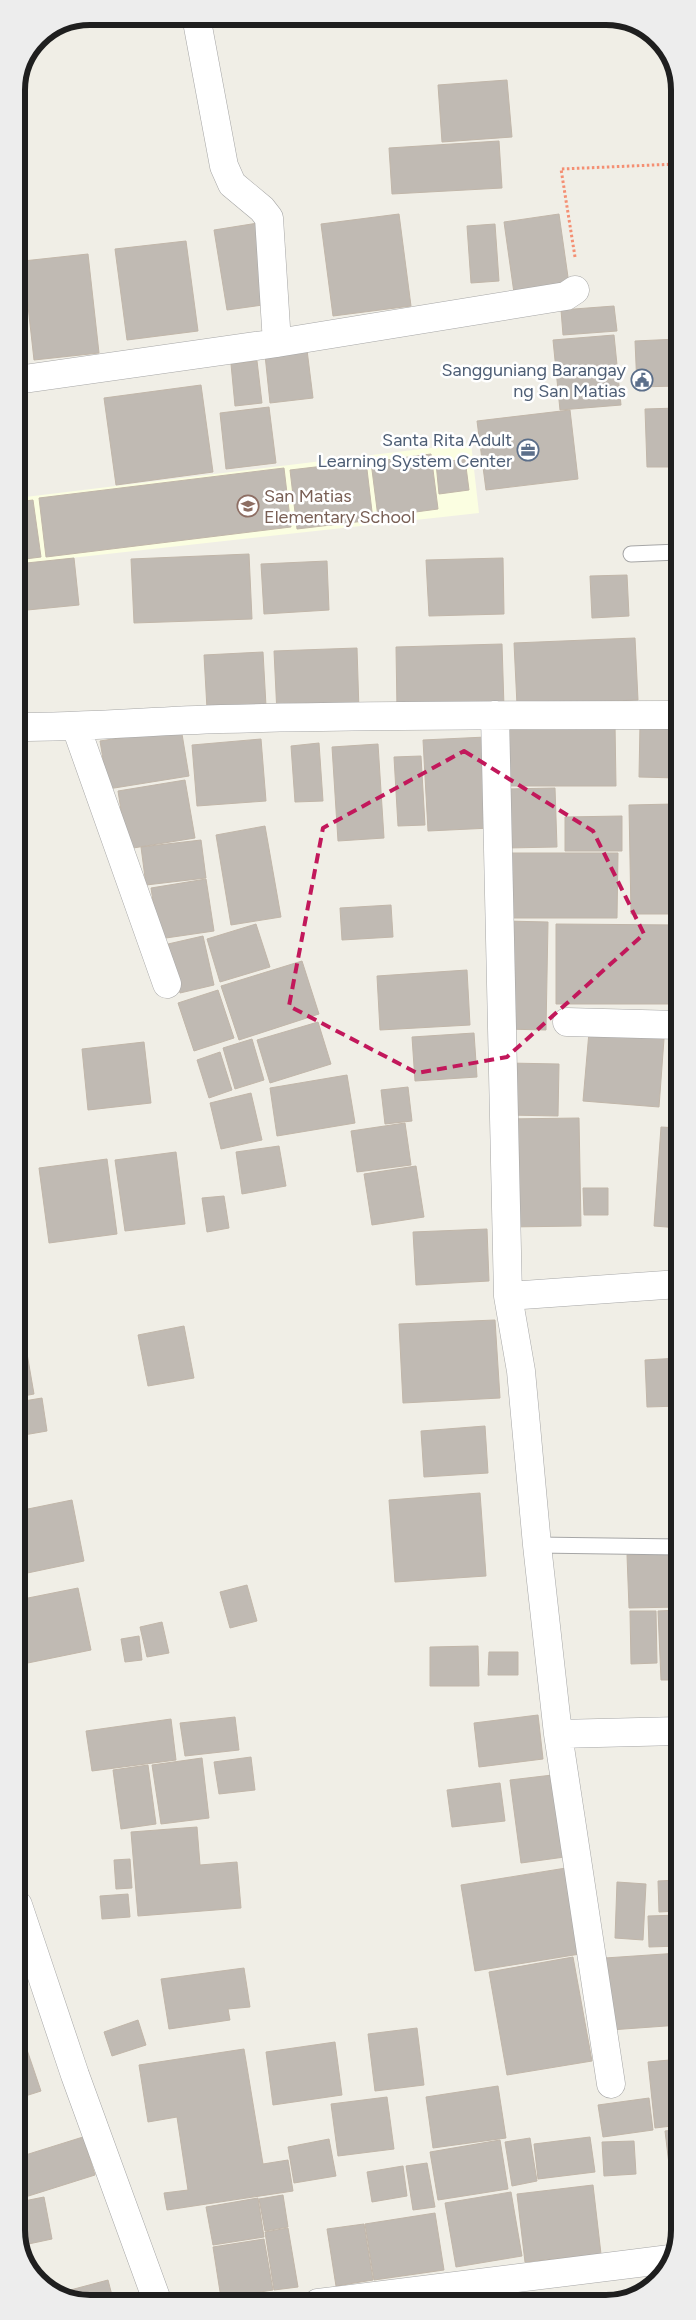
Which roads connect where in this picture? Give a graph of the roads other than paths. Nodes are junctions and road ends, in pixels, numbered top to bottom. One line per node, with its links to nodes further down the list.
1 (198, 25): 3 (street)
2 (575, 290): 3 (street)
3 (277, 343): 4 (street)
4 (25, 379)
5 (671, 552): 6 (lane)
6 (630, 554)
7 (495, 715): 8 (street); 10 (street); 15 (street)
8 (671, 715)
9 (25, 727): 10 (street)
10 (76, 727): 11 (street)
11 (167, 984)
12 (567, 1022): 13 (street)
13 (671, 1025)
14 (671, 1285): 15 (street)
15 (508, 1296): 16 (street)
16 (537, 1545): 17 (lane); 19 (street)
17 (671, 1547)
18 (671, 1730): 19 (street)
19 (558, 1734): 21 (street)
20 (25, 1926): 23 (street)
21 (611, 2084)
22 (664, 2260): 24 (street)
23 (155, 2295)
24 (382, 2295)

